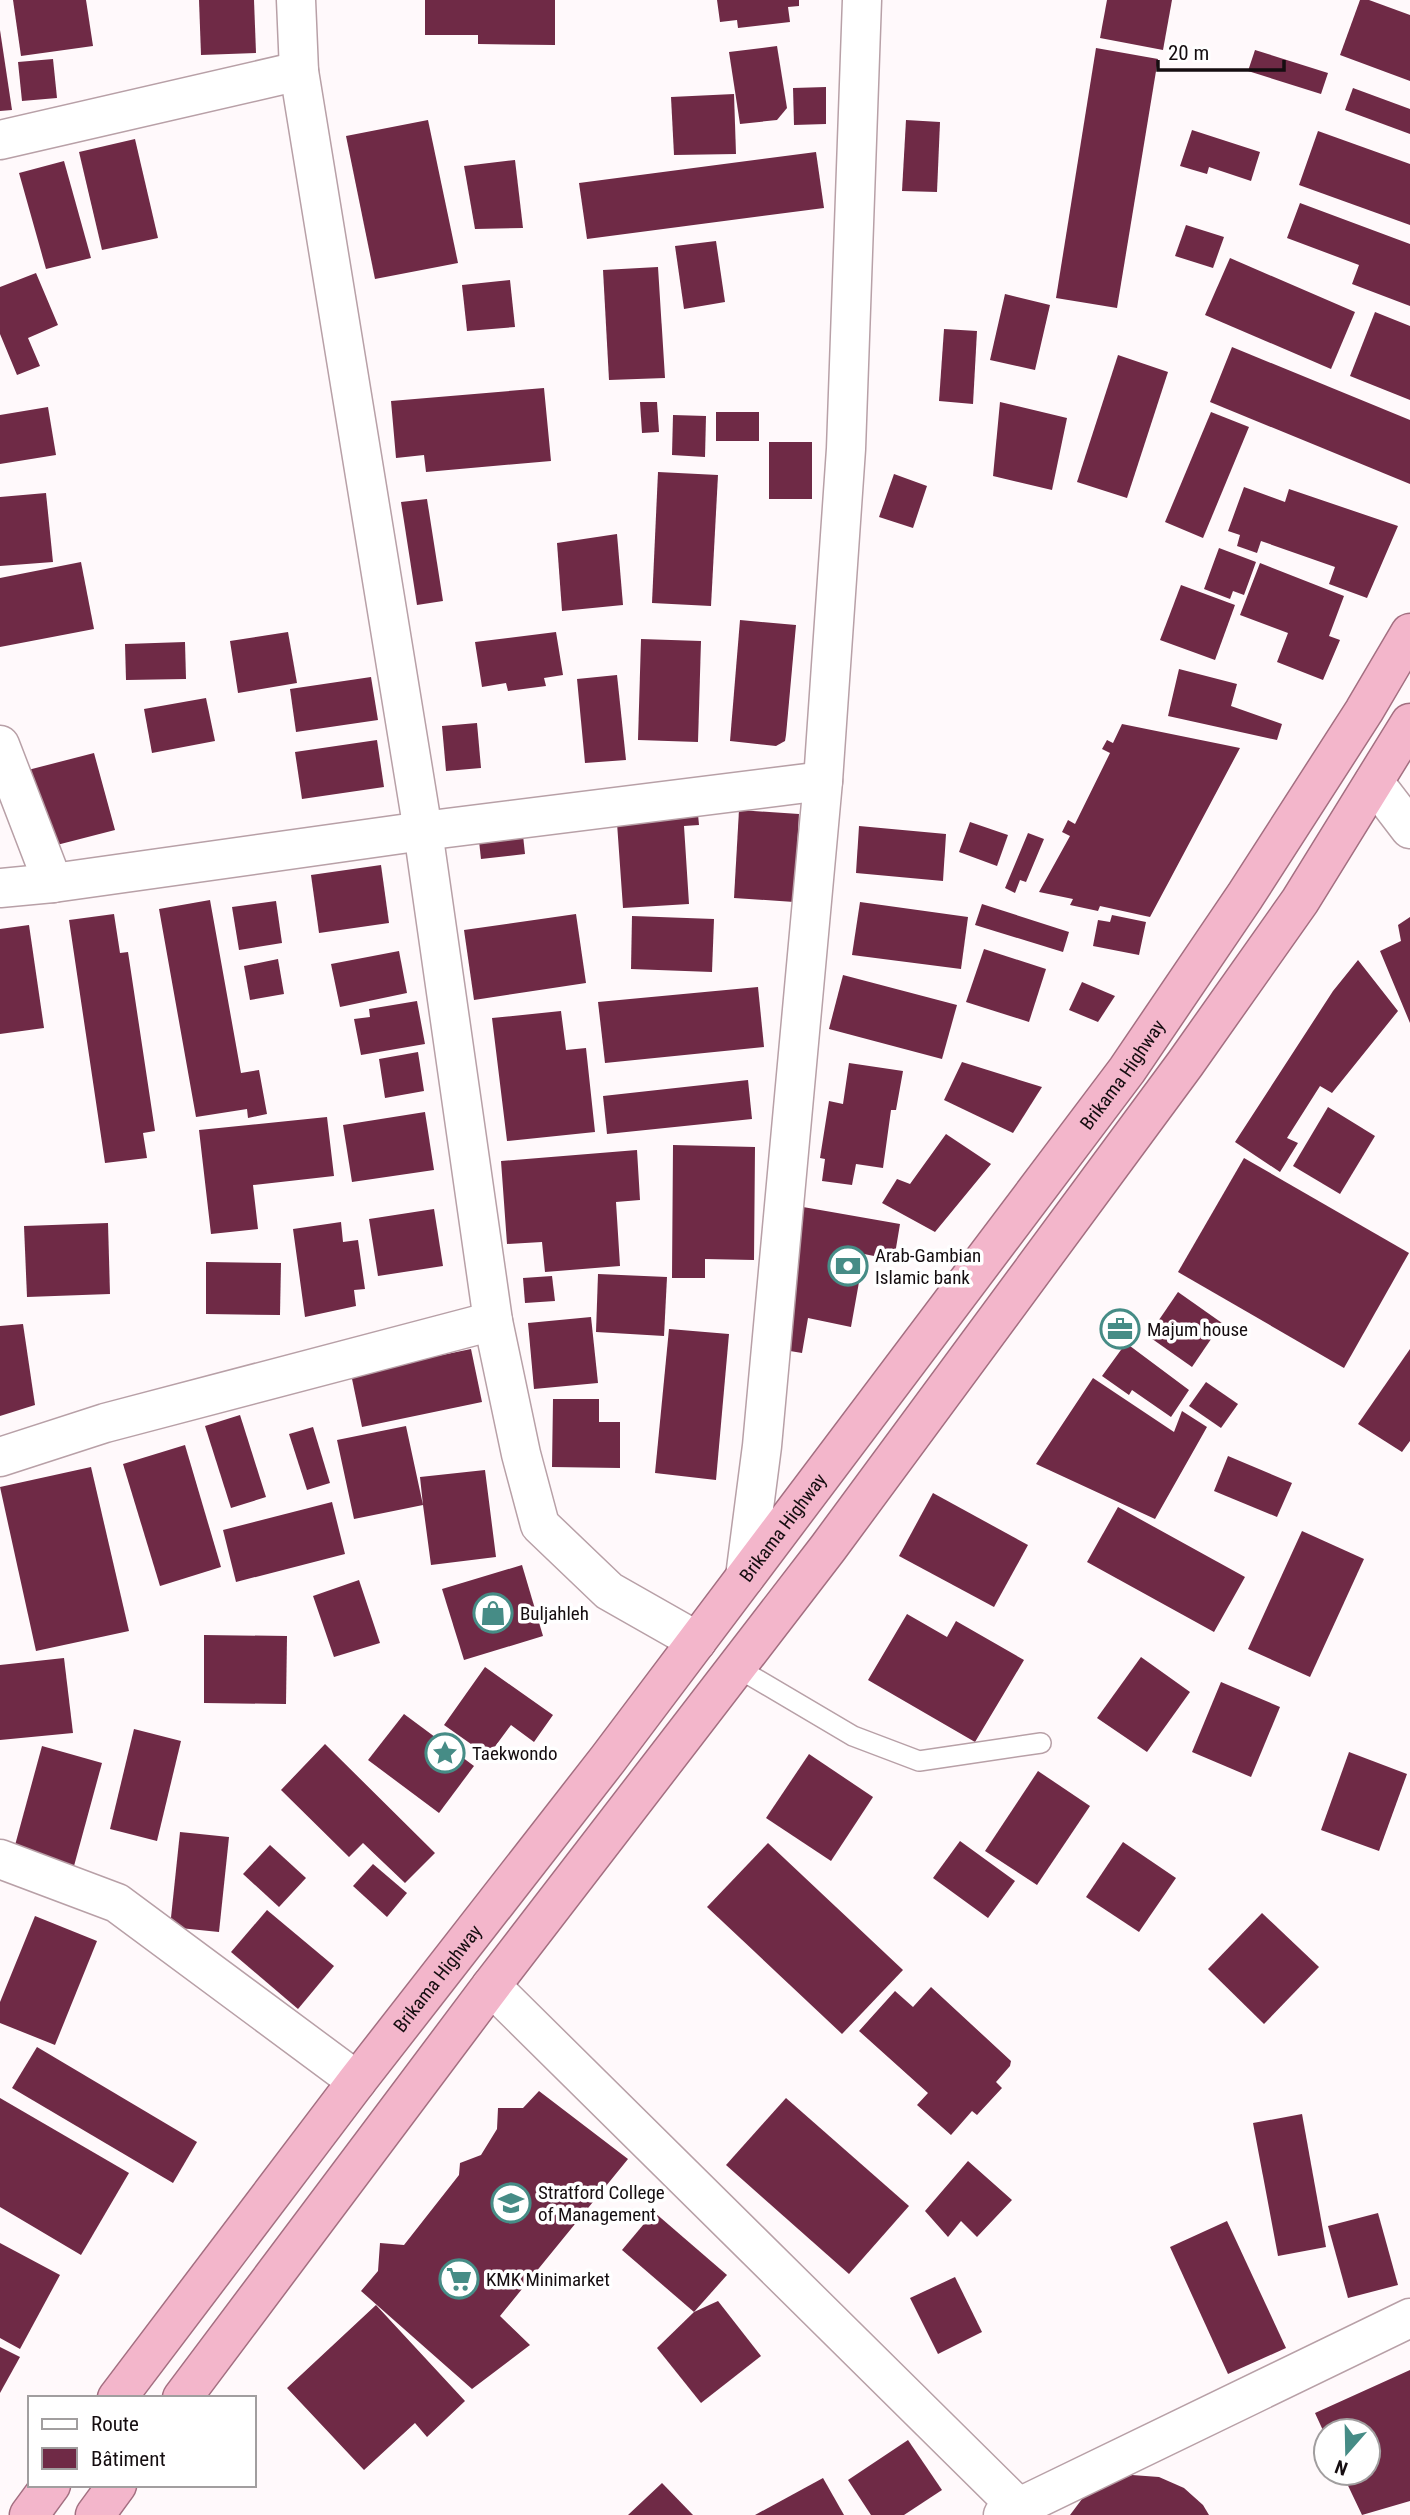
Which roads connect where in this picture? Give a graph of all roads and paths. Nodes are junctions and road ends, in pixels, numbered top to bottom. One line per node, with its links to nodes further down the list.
1 (296, 0): 3 (street)
2 (862, 0): 8 (street)
3 (299, 71): 4 (street); 11 (street)
4 (0, 139)
5 (1410, 633): 16 (highway, Brikama Highway)
6 (1410, 723): 9 (highway)
7 (0, 745): 12 (street)
8 (823, 781): 11 (street); 16 (street)
9 (1374, 782): 10 (street); 18 (highway)
10 (1410, 829)
11 (423, 831): 12 (street); 14 (street)
12 (53, 883): 13 (street)
13 (0, 888)
14 (493, 1321): 15 (street); 17 (street)
15 (0, 1457)
16 (745, 1577): 17 (highway, Brikama Highway)
17 (697, 1641): 22 (highway, Brikama Highway)
18 (736, 1667): 19 (lane); 21 (highway)
19 (1041, 1743)
20 (0, 1858): 22 (street)
21 (491, 1986): 25 (highway); 28 (street)
22 (357, 2081): 24 (highway, Brikama Highway)
23 (1410, 2318): 28 (street)
24 (119, 2396)
25 (184, 2396)
26 (50, 2487): 29 (highway)
27 (115, 2487): 30 (highway)
28 (1014, 2513)
29 (29, 2515)
30 (94, 2515)

